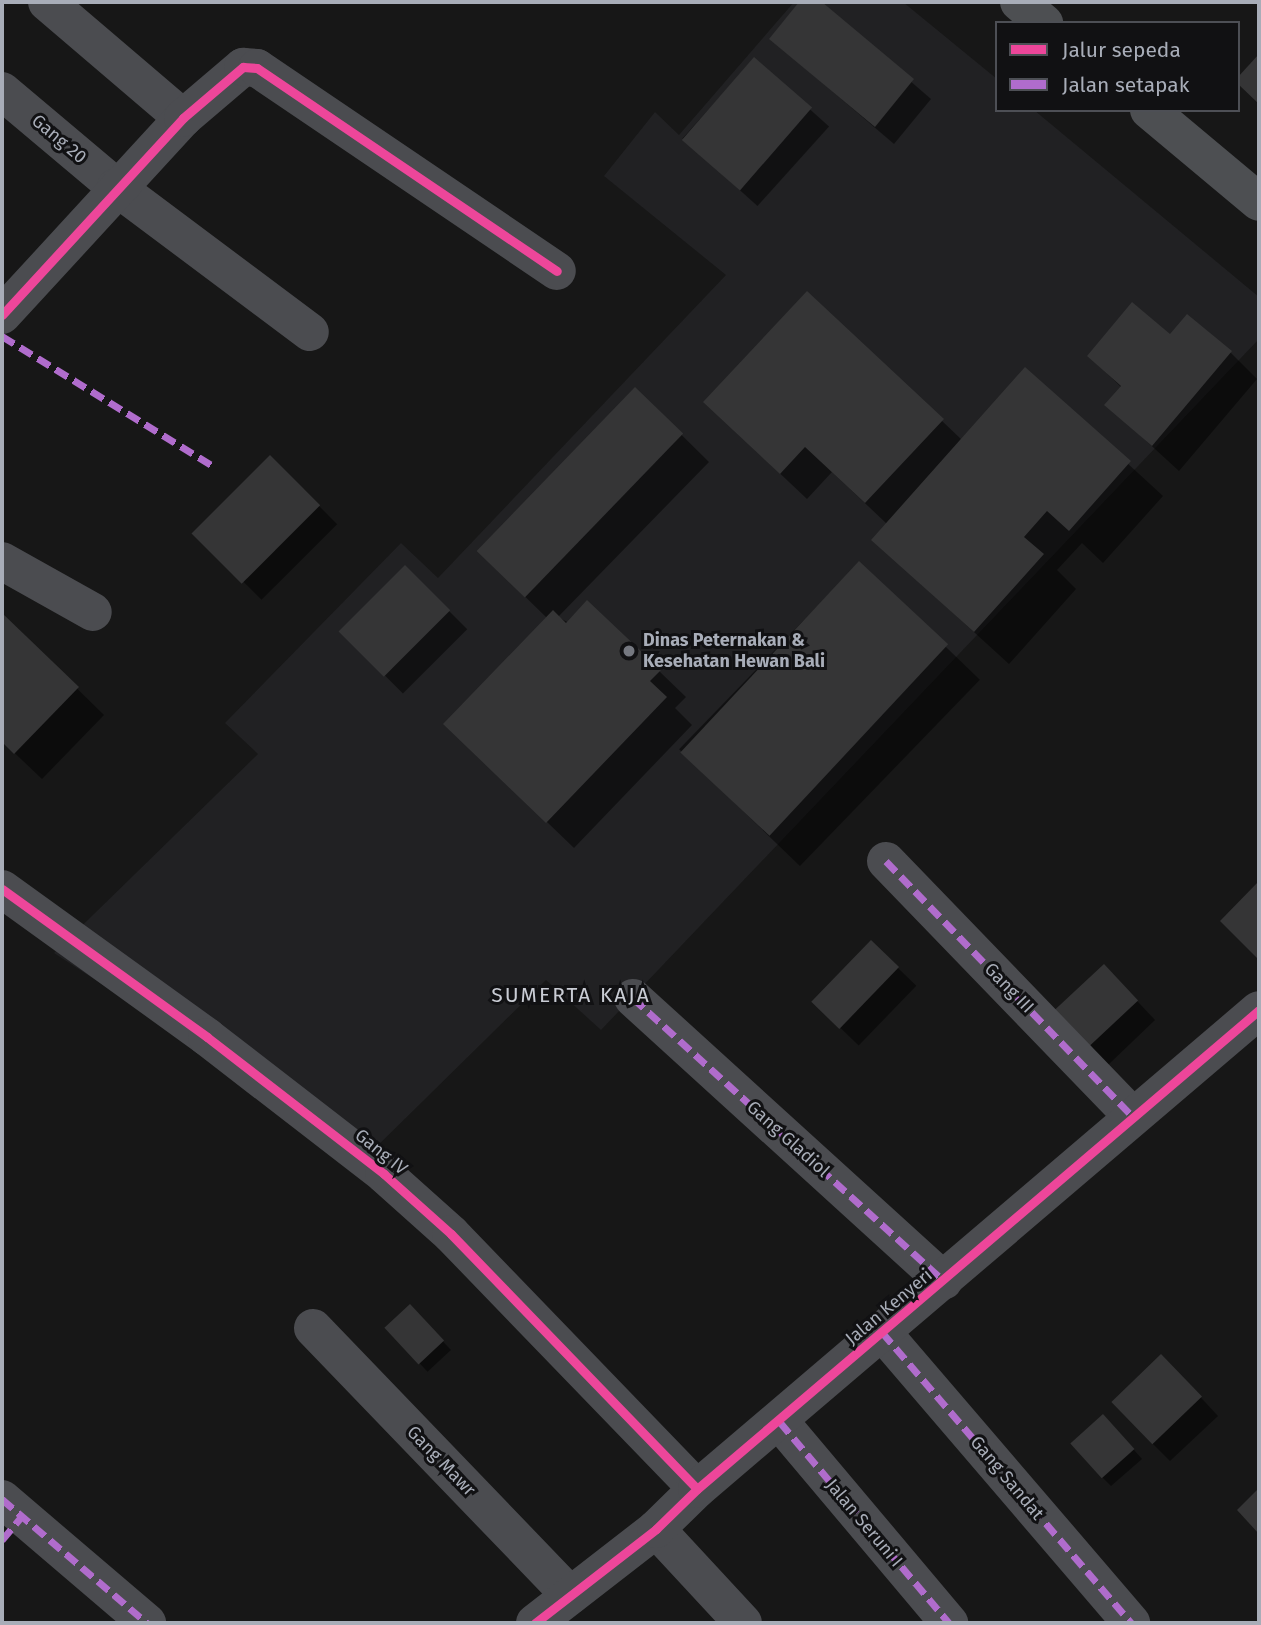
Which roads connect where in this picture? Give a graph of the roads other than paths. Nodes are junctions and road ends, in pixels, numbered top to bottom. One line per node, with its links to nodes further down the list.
1 (47, 2): 6 (street)
2 (1019, 2): 3 (main road)
3 (1042, 21)
4 (2, 91): 7 (street, Gang 20)
5 (1151, 112): 8 (main road)
6 (183, 118): 7 (street); 9 (street)
7 (116, 187): 10 (street); 11 (street, Gang 20)
8 (1259, 202)
9 (556, 271)
10 (2, 315)
11 (310, 331)
12 (2, 561): 13 (street)
13 (93, 612)
14 (886, 861): 18 (street, Gang III)
15 (2, 889): 23 (street, Gang IV)
16 (633, 998): 19 (street, Gang Gladiol)
17 (1259, 1010): 18 (street, Jalan Kenyeri)
18 (1132, 1116): 19 (street, Jalan Kenyeri)
19 (944, 1281): 21 (street, Jalan Kenyeri)
20 (313, 1328): 26 (street, Gang Mawr)
21 (882, 1332): 22 (street, Jalan Kenyeri); 31 (street, Gang Sandat)
22 (780, 1422): 23 (street, Jalan Kenyeri); 30 (street, Jalan Seruni I)
23 (697, 1489): 25 (street, Jalan Kenyeri)
24 (8, 1519): 27 (street)
25 (656, 1530): 26 (street, Jalan Kenyeri); 29 (street)
26 (570, 1595): 28 (street, Jalan Kenyeri)
27 (147, 1623)
28 (535, 1623)
29 (743, 1623)
30 (949, 1623)
31 (1131, 1623)

